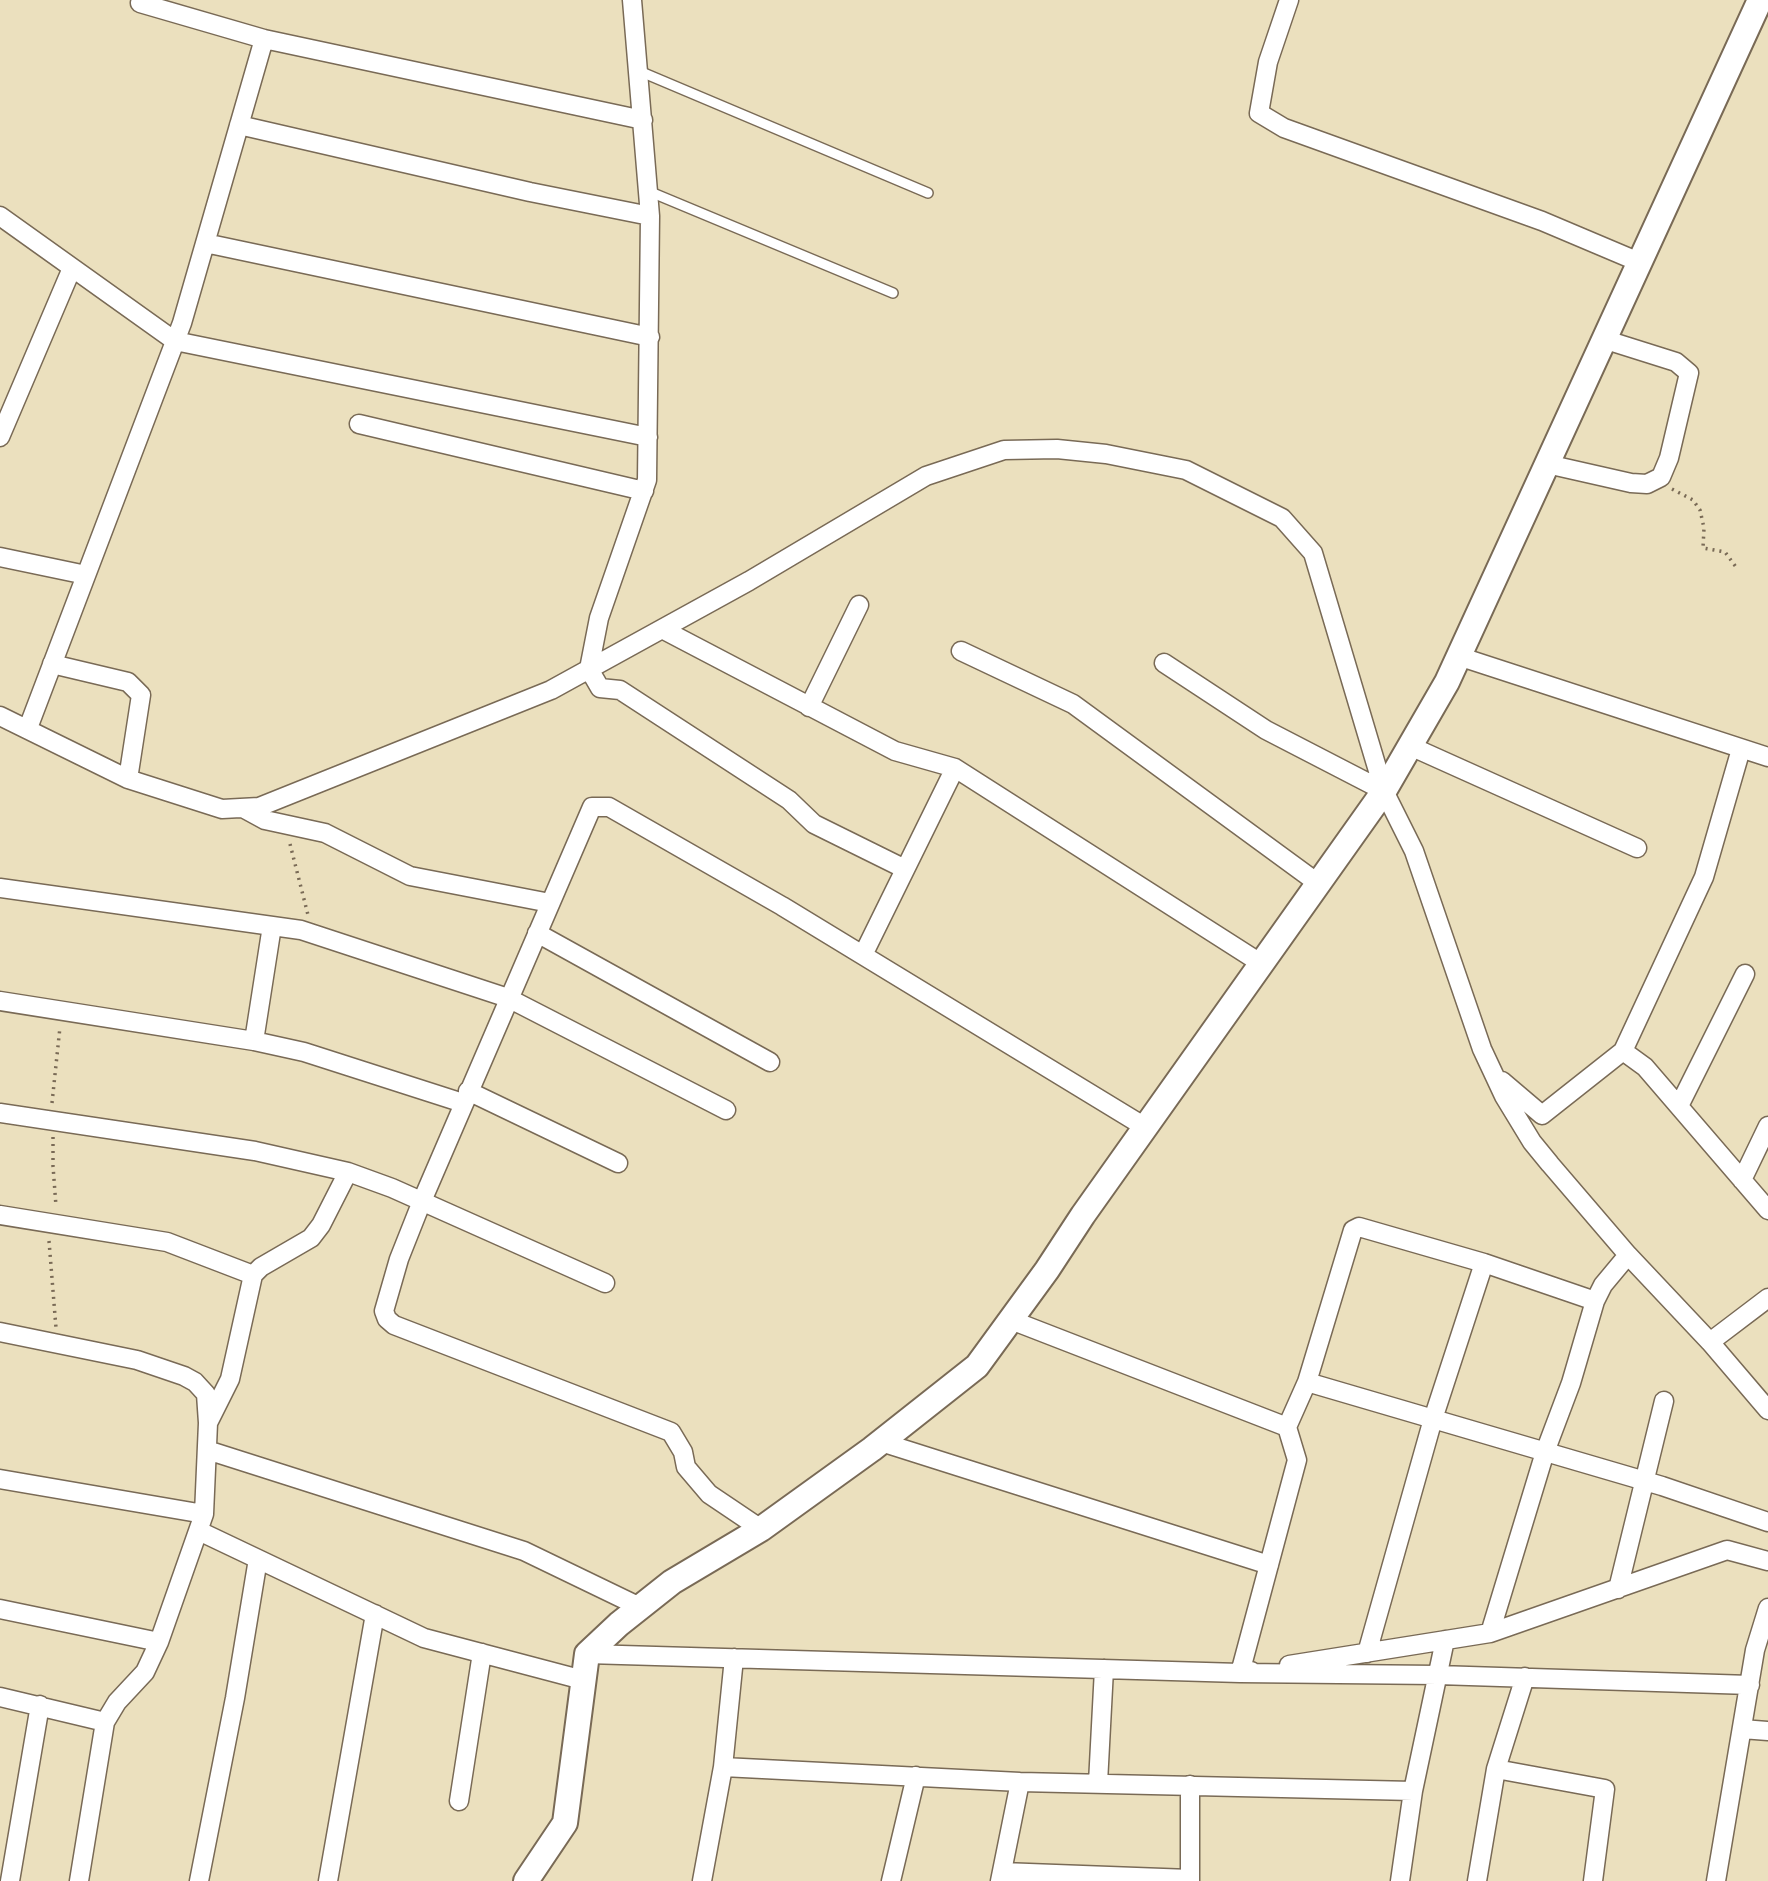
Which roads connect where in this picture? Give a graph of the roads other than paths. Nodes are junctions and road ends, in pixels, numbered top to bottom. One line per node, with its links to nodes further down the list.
1 (632, 0): 6 (street)
2 (1289, 0): 14 (street)
3 (1760, 0): 14 (street)
4 (140, 3): 5 (street)
5 (264, 39): 7 (street); 8 (street)
6 (639, 71): 7 (street); 10 (lane)
7 (643, 120): 9 (street)
8 (239, 125): 12 (street); 13 (street)
9 (648, 191): 12 (street); 16 (lane)
10 (928, 193)
11 (0, 216): 15 (street)
12 (650, 216): 17 (street)
13 (205, 243): 17 (street); 19 (street)
14 (1639, 262): 18 (street)
15 (72, 268): 19 (street); 21 (street)
16 (894, 293)
17 (650, 337): 22 (street)
18 (1603, 339): 23 (street); 23 (street)
19 (175, 341): 22 (street); 26 (street)
20 (359, 424): 24 (street)
21 (0, 437)
22 (648, 437): 24 (street)
23 (1547, 464): 30 (street)
24 (644, 491): 33 (street)
25 (0, 558): 26 (street)
26 (86, 575): 32 (street)
27 (859, 605): 34 (street)
28 (662, 629): 33 (street); 34 (street); 42 (street)
29 (961, 651): 46 (street)
30 (1458, 656): 37 (street); 38 (street)
31 (1164, 663): 42 (street)
32 (52, 664): 36 (street); 41 (street)
33 (589, 669): 43 (street); 45 (street)
34 (809, 707): 40 (street)
35 (0, 716): 36 (street)
36 (28, 728): 41 (street)
37 (1410, 746): 42 (street); 44 (street)
38 (1741, 749): 39 (street); 57 (street)
39 (1768, 757)
40 (955, 768): 45 (street); 52 (street)
41 (128, 779): 43 (street)
42 (1384, 791): 46 (street); 59 (street)
43 (243, 808): 48 (street)
44 (1637, 848)
45 (905, 869): 51 (street)
46 (1319, 884): 52 (street)
47 (0, 888): 49 (street)
48 (550, 903): 50 (street); 51 (street)
49 (272, 926): 54 (street); 56 (street)
50 (537, 933): 54 (street); 58 (street)
51 (863, 955): 65 (street)
52 (1262, 964): 65 (street)
53 (1745, 974): 61 (street)
54 (509, 998): 60 (street); 62 (street)
55 (0, 1001): 56 (street)
56 (254, 1041): 60 (street)
57 (1623, 1051): 59 (street); 61 (street)
58 (770, 1062)
59 (1494, 1074): 72 (street)
60 (465, 1097): 66 (street); 69 (street)
61 (1679, 1106): 68 (street)
62 (726, 1110)
63 (0, 1113): 67 (street)
64 (1768, 1126): 68 (street)
65 (1145, 1127): 78 (street)
66 (618, 1163)
67 (348, 1172): 69 (street); 74 (street)
68 (1742, 1180): 70 (street)
69 (422, 1201): 75 (street); 94 (street)
70 (1768, 1210)
71 (0, 1215): 74 (street)
72 (1628, 1255): 77 (street); 80 (street)
73 (1484, 1263): 77 (street); 81 (street); 84 (street)
74 (253, 1275): 85 (street)
75 (606, 1283)
76 (1768, 1298): 80 (street)
77 (1595, 1301): 89 (street)
78 (1011, 1320): 86 (street); 87 (street)
79 (0, 1332): 85 (street)
80 (1710, 1342): 83 (street)
81 (1307, 1382): 84 (street); 86 (street)
82 (1664, 1401): 91 (street)
83 (1768, 1410)
84 (1433, 1419): 89 (street); 107 (street)
85 (208, 1423): 88 (street)
86 (1287, 1427): 97 (street)
87 (881, 1443): 94 (street); 97 (street)
88 (207, 1450): 92 (street); 99 (street)
89 (1545, 1452): 91 (street); 103 (street)
90 (0, 1479): 92 (street)
91 (1644, 1480): 93 (street); 98 (street)
92 (201, 1522): 95 (street); 105 (street)
93 (1768, 1522)
94 (761, 1529): 99 (street)
95 (258, 1559): 102 (street); 133 (street)
96 (1768, 1561): 98 (street)
97 (1269, 1565): 111 (street)
98 (1618, 1589): 103 (street)
99 (640, 1607): 108 (street)
100 (1768, 1608): 115 (street)
101 (0, 1609): 105 (street)
102 (375, 1615): 106 (street); 134 (street)
103 (1490, 1633): 104 (street)
104 (1445, 1640): 107 (street); 112 (street)
105 (159, 1642): 118 (street)
106 (482, 1653): 114 (street); 128 (street)
107 (1367, 1653): 111 (street)
108 (587, 1654): 109 (street); 114 (street)
109 (734, 1658): 110 (street); 121 (street)
110 (1104, 1669): 111 (street); 125 (street)
111 (1240, 1673): 112 (street)
112 (1438, 1675): 113 (street); 127 (street)
113 (1525, 1677): 115 (street); 122 (street)
114 (583, 1680): 135 (street)
115 (1750, 1685): 119 (street)
116 (0, 1697): 117 (street)
117 (40, 1705): 118 (street); 131 (street)
118 (105, 1722): 132 (street)
119 (1742, 1729): 120 (street); 141 (street)
120 (1768, 1731)
121 (723, 1767): 123 (street); 136 (street)
122 (1496, 1769): 139 (street); 140 (street)
123 (915, 1776): 124 (street); 137 (street)
124 (1020, 1782): 125 (street); 129 (street)
125 (1098, 1783): 126 (street)
126 (1190, 1786): 127 (street); 130 (street)
127 (1413, 1791): 138 (street)
128 (459, 1801)
129 (1001, 1877): 130 (street)
130 (1190, 1880)
131 (10, 1881)
132 (79, 1881)
133 (199, 1881)
134 (328, 1881)
135 (526, 1881)
136 (702, 1881)
137 (891, 1881)
138 (1400, 1881)
139 (1477, 1881)
140 (1593, 1881)
141 (1716, 1881)

